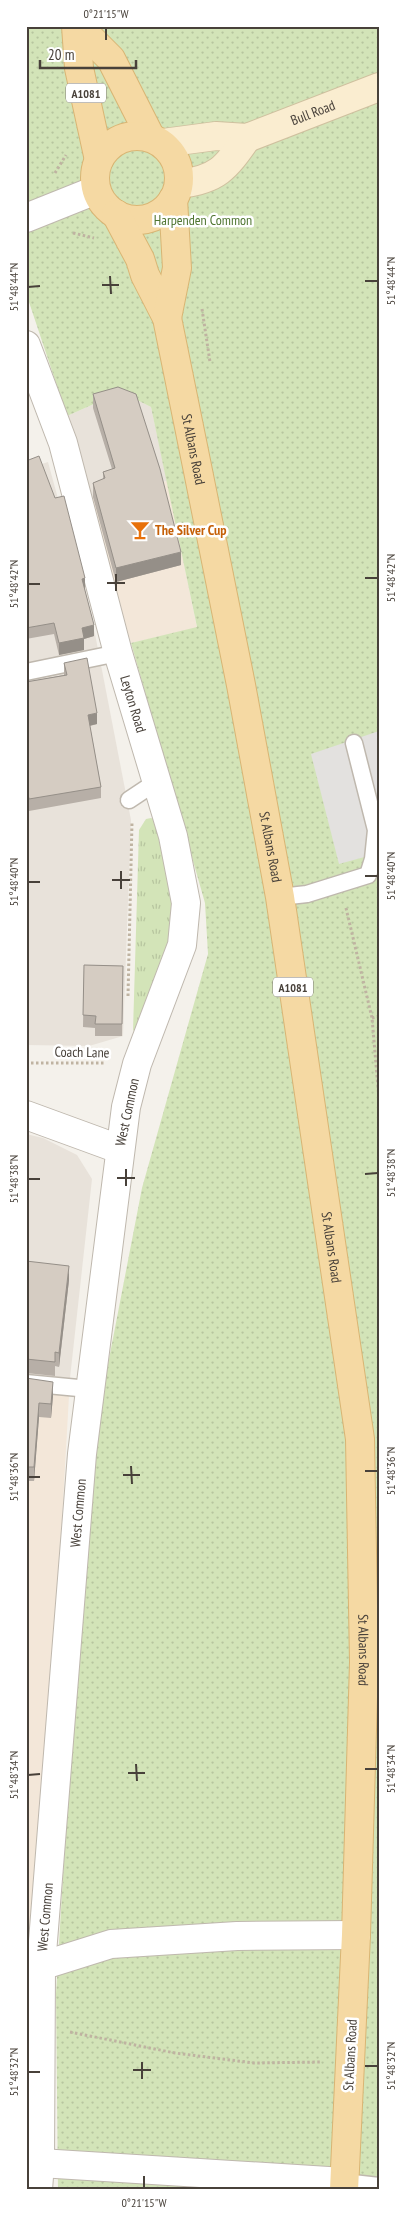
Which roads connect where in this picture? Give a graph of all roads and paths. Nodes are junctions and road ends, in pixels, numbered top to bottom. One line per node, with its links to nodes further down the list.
1 (77, 26): 4 (main road, St Albans Road / A1081); 5 (main road, St Albans Road / A1081)
2 (379, 87): 3 (street, Bull Road)
3 (247, 138): 4 (street, Bull Road); 7 (street)
4 (156, 140): 5 (main road); 7 (main road, St Albans Road / A1081)
5 (99, 160): 6 (main road, St Albans Road / A1081)
6 (96, 190): 8 (main road, St Albans Road / A1081); 9 (street)
7 (176, 191): 8 (main road); 10 (main road, St Albans Road / A1081)
8 (116, 214): 10 (main road, St Albans Road / A1081)
9 (26, 218)
10 (167, 318): 18 (main road, St Albans Road / A1081)
11 (26, 345): 12 (street, Leyton Road)
12 (118, 653): 13 (lane); 15 (street, Leyton Road)
13 (26, 672)
14 (354, 743): 17 (lane)
15 (156, 782): 16 (lane); 23 (street, Leyton Road)
16 (130, 800): 19 (path)
17 (336, 885): 18 (lane); 21 (path)
18 (280, 897): 29 (main road, St Albans Road / A1081)
19 (128, 1005)
20 (379, 1016): 21 (path)
21 (372, 1018): 24 (path)
22 (26, 1063): 23 (path, Coach Lane)
23 (137, 1064): 26 (street, West Common)
24 (379, 1099)
25 (26, 1115): 26 (street)
26 (119, 1149): 28 (street, West Common)
27 (26, 1383): 28 (lane)
28 (89, 1389): 30 (street, West Common)
29 (356, 1935): 30 (street, West Common); 34 (main road, St Albans Road / A1081)
30 (33, 1967): 31 (street, West Common)
31 (40, 2026): 32 (path); 33 (street, West Common)
32 (329, 2062)
33 (40, 2162): 34 (street); 36 (street, West Common)
34 (344, 2186): 35 (lane)
35 (379, 2186)
36 (38, 2190)

